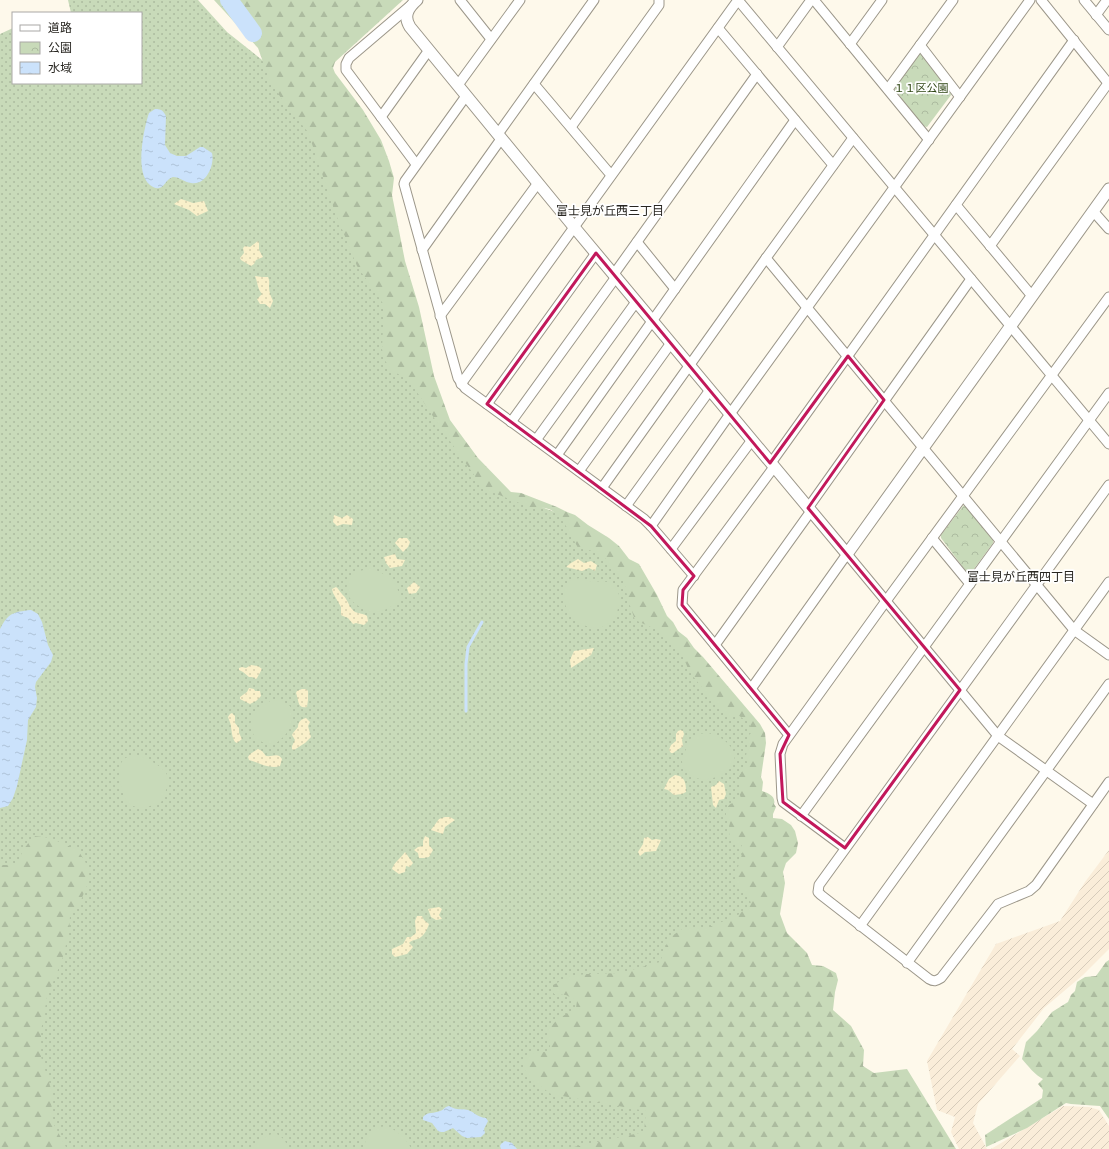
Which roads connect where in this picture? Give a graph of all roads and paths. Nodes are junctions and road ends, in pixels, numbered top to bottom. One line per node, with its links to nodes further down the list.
1 (460, 0): 18 (street)
2 (520, 0): 18 (street)
3 (594, 0): 26 (street)
4 (659, 0): 33 (street)
5 (738, 0): 16 (street); 22 (street)
6 (811, 0): 22 (street)
7 (814, 0): 20 (street)
8 (882, 0): 20 (street)
9 (953, 0): 21 (street)
10 (1030, 0): 30 (street)
11 (1040, 0): 19 (street)
12 (1084, 0): 15 (street)
13 (1107, 0): 15 (street)
14 (414, 3): 23 (street); 31 (street)
15 (1096, 15): 17 (street)
16 (718, 28): 24 (street); 39 (street)
17 (1109, 30)
18 (491, 39): 27 (street)
19 (1074, 40): 25 (street); 43 (street)
20 (850, 44): 28 (street)
21 (920, 46): 28 (street); 30 (street)
22 (777, 47): 35 (street)
23 (428, 50): 27 (street); 31 (street)
24 (757, 74): 32 (street); 48 (street)
25 (1109, 82): 49 (street)
26 (534, 84): 33 (street); 34 (street)
27 (458, 85): 29 (street)
28 (888, 89): 36 (street)
29 (466, 96): 34 (street); 37 (street)
30 (960, 97): 36 (street)
31 (381, 117): 37 (street)
32 (795, 120): 38 (street); 55 (street)
33 (570, 127): 39 (street)
34 (500, 137): 40 (street); 50 (street)
35 (853, 138): 38 (street); 41 (street)
36 (929, 140): 41 (street)
37 (416, 164): 50 (street)
38 (833, 165): 52 (street)
39 (611, 175): 45 (street)
40 (538, 183): 45 (street); 60 (street)
41 (895, 187): 47 (street); 59 (street)
42 (1109, 189): 44 (street)
43 (956, 205): 47 (street); 49 (street)
44 (1093, 211): 46 (street); 56 (street)
45 (574, 227): 51 (street); 67 (street)
46 (1109, 230)
47 (934, 235): 54 (street); 64 (street)
48 (637, 242): 53 (street); 55 (street)
49 (990, 246): 56 (street)
50 (422, 250): 60 (street)
51 (596, 253): 53 (street); 71 (street)
52 (766, 258): 59 (street); 65 (street)
53 (615, 276): 58 (street); 74 (street)
54 (971, 279): 62 (street); 70 (street)
55 (675, 289): 61 (street)
56 (1032, 296): 62 (street)
57 (1109, 297): 66 (street)
58 (636, 302): 61 (street); 75 (street)
59 (808, 308): 64 (street); 72 (street)
60 (440, 316): 67 (street)
61 (653, 321): 63 (street); 79 (street)
62 (1010, 326): 66 (street); 78 (street)
63 (671, 343): 65 (street); 81 (street)
64 (848, 356): 70 (street); 80 (street)
65 (690, 365): 68 (street); 83 (street)
66 (1052, 375): 73 (street); 84 (street)
67 (461, 384): 71 (street)
68 (710, 390): 72 (street); 85 (street)
69 (1109, 393): 73 (street)
70 (884, 400): 78 (street); 86 (street)
71 (487, 404): 74 (street)
72 (730, 414): 76 (street); 87 (street)
73 (1089, 420): 77 (street); 89 (street)
74 (511, 422): 75 (street)
75 (536, 440): 79 (street)
76 (752, 440): 80 (street); 90 (street)
77 (1109, 444)
78 (923, 448): 84 (street); 91 (street)
79 (557, 455): 81 (street)
80 (772, 465): 86 (street); 92 (street)
81 (579, 471): 83 (street)
82 (1109, 485): 95 (street)
83 (602, 488): 85 (street)
84 (963, 496): 88 (street); 89 (street)
85 (626, 506): 87 (street)
86 (809, 510): 91 (street); 98 (street)
87 (651, 526): 90 (street)
88 (932, 538): 94 (street); 96 (street)
89 (1001, 542): 94 (street); 95 (street)
90 (671, 549): 92 (street)
91 (847, 554): 96 (street); 102 (street)
92 (694, 576): 98 (street)
93 (1109, 582): 97 (street)
94 (970, 584): 99 (street)
95 (1037, 584): 97 (street); 103 (street)
96 (886, 601): 99 (street); 104 (street)
97 (1074, 630): 100 (street); 105 (street)
98 (715, 645): 102 (street)
99 (924, 647): 103 (street); 109 (street)
100 (1109, 655)
101 (1109, 684): 106 (street)
102 (751, 689): 104 (street)
103 (960, 690): 105 (street); 110 (street)
104 (789, 735): 109 (street)
105 (998, 736): 106 (street); 111 (street)
106 (1046, 770): 108 (street); 112 (street)
107 (1109, 782): 108 (street)
108 (1094, 804): 112 (street)
109 (802, 816): 110 (street)
110 (845, 848): 111 (street)
111 (860, 926): 112 (street)
112 (907, 963)

